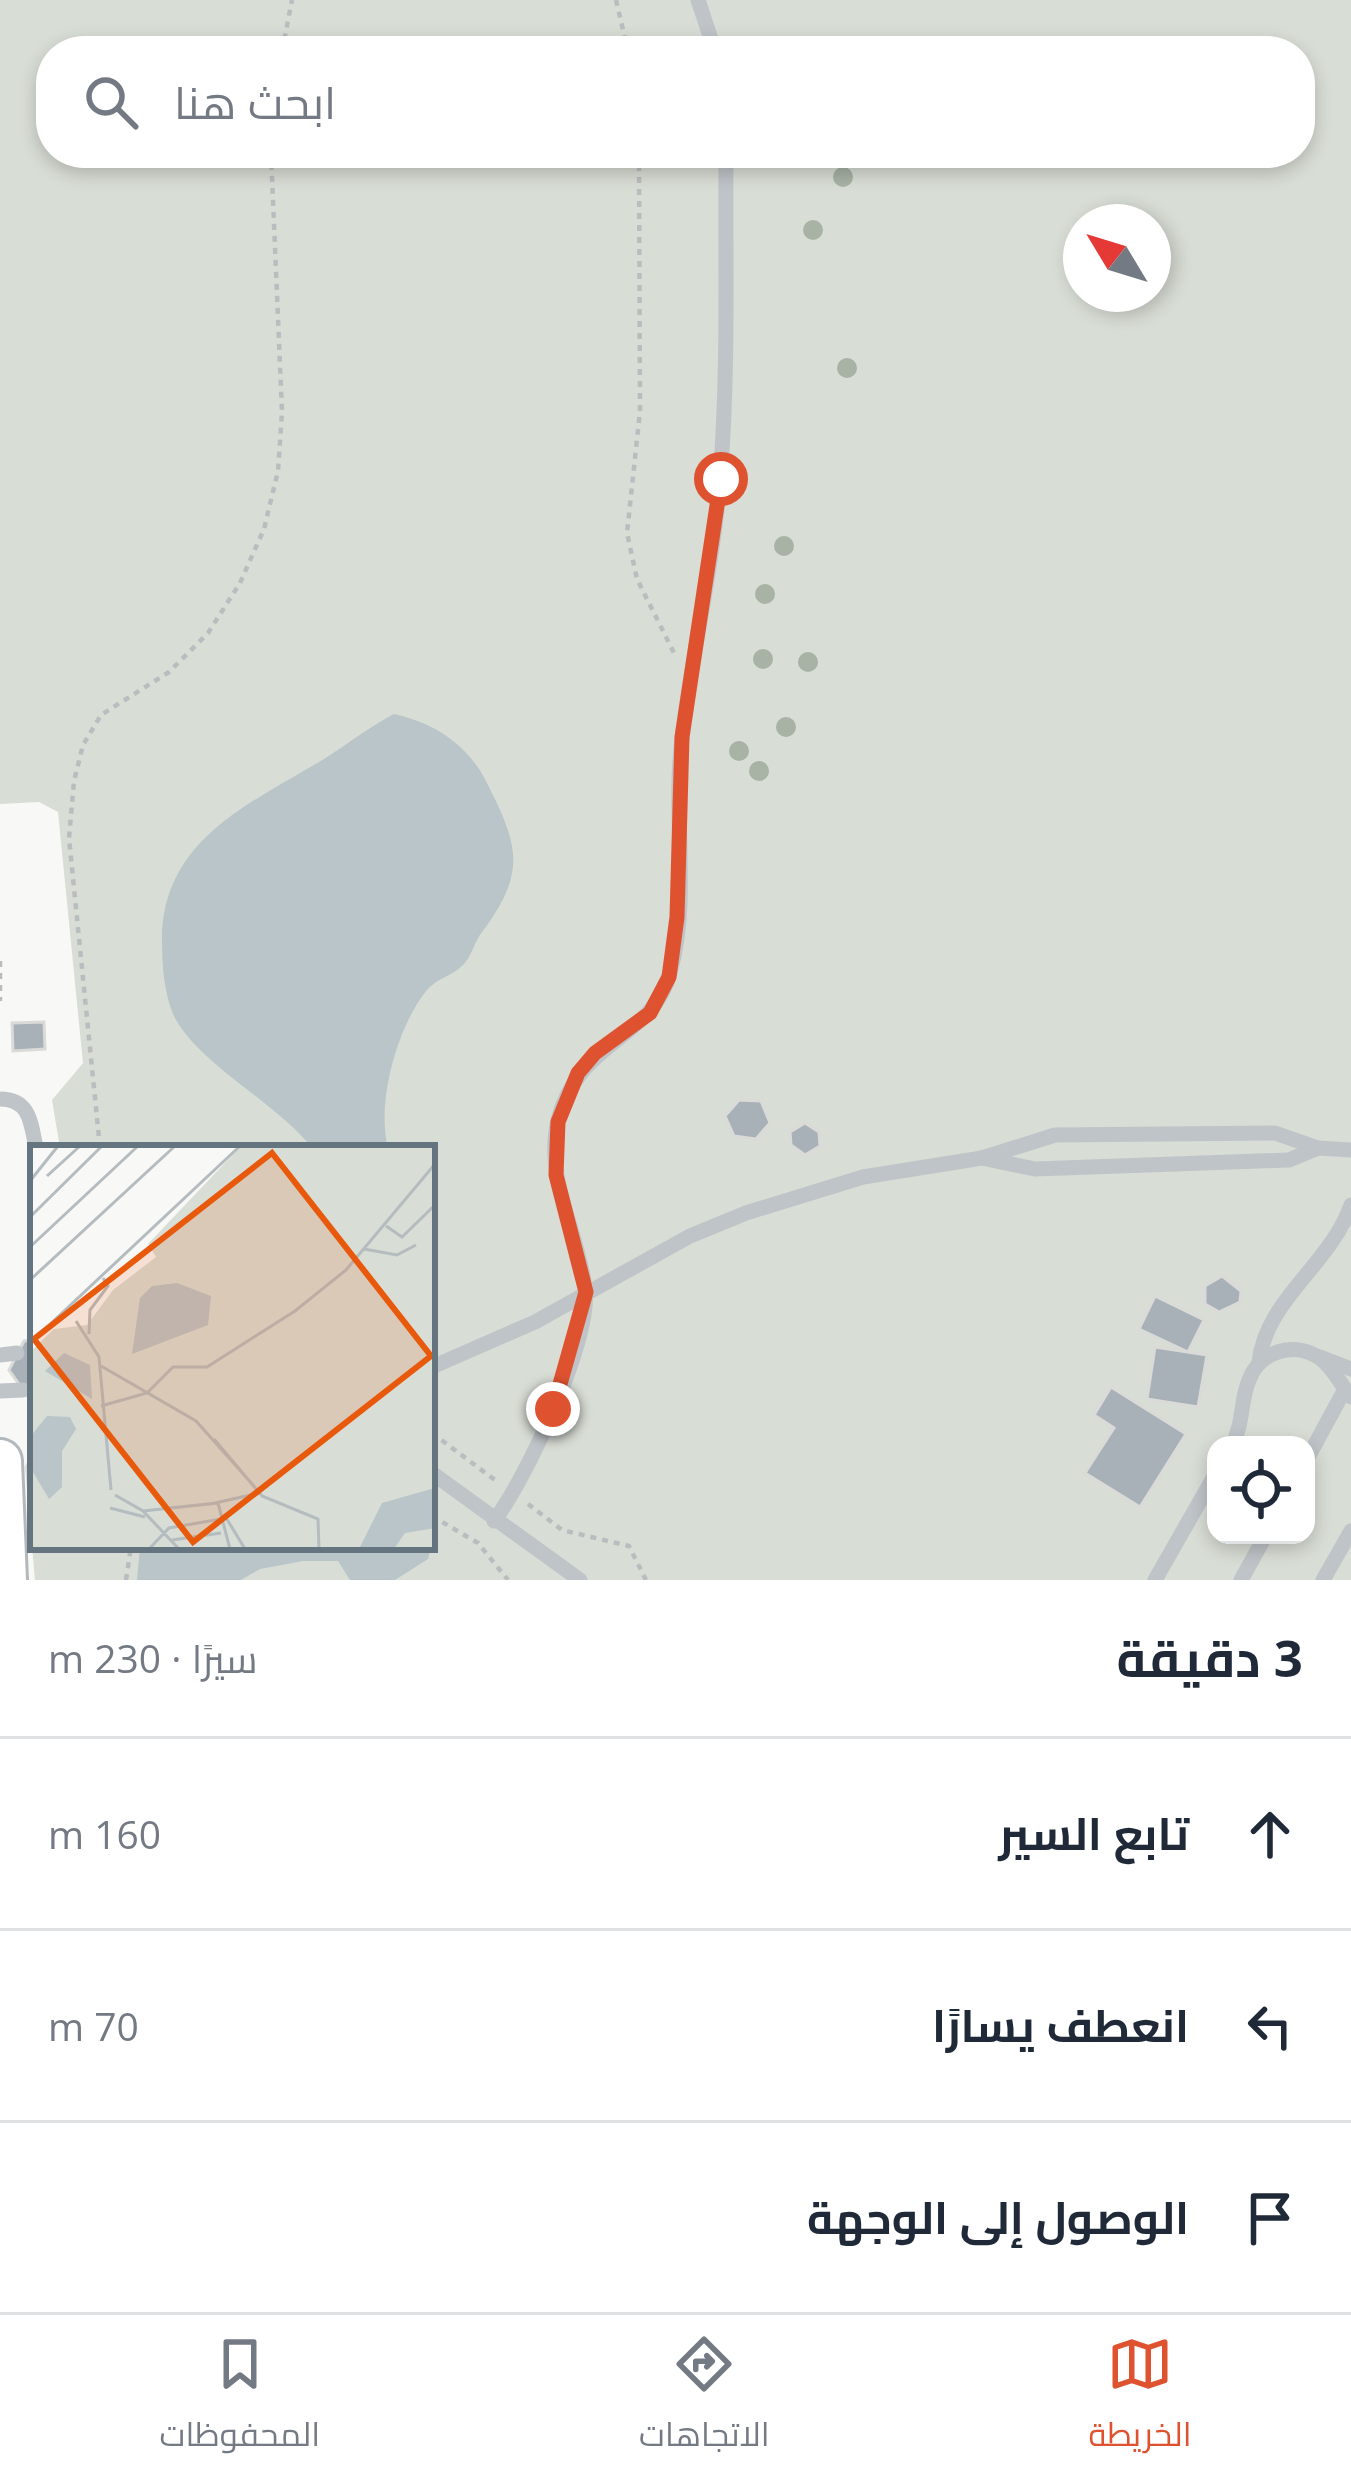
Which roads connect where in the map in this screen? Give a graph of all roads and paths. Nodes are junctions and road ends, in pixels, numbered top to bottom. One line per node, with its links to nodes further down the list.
1 (292, 0): 4 (path)
2 (616, 0): 5 (path)
3 (698, 0): 6 (lane)
4 (285, 36)
5 (624, 36)
6 (710, 36)
7 (272, 168): 15 (path)
8 (639, 168): 10 (path)
9 (726, 168): 10 (lane)
10 (694, 682): 20 (lane)
11 (0, 961): 12 (path)
12 (1, 1001)
13 (0, 1099): 14 (lane)
14 (34, 1145)
15 (100, 1145)
16 (1318, 1148): 17 (lane); 18 (lane); 18 (lane)
17 (1351, 1150)
18 (982, 1158): 20 (lane)
19 (1351, 1205): 22 (lane)
20 (586, 1292): 23 (lane); 34 (lane)
21 (1317, 1356): 22 (lane); 24 (lane); 27 (lane)
22 (1259, 1362): 29 (lane)
23 (435, 1366)
24 (1351, 1369)
25 (23, 1390): 26 (lane)
26 (0, 1391)
27 (1348, 1393): 30 (lane)
28 (435, 1435): 34 (path)
29 (1236, 1436)
30 (1315, 1446)
31 (0, 1461): 40 (main road)
32 (435, 1475): 36 (lane)
33 (1207, 1489): 45 (lane)
34 (515, 1493): 36 (lane); 44 (path)
35 (435, 1518): 42 (path)
36 (494, 1521): 43 (lane)
37 (1351, 1531): 47 (lane)
38 (1261, 1544): 46 (lane)
39 (130, 1550): 41 (path)
40 (5, 1580)
41 (126, 1580)
42 (508, 1580)
43 (580, 1580)
44 (646, 1580)
45 (1155, 1580)
46 (1241, 1580)
47 (1323, 1580)

